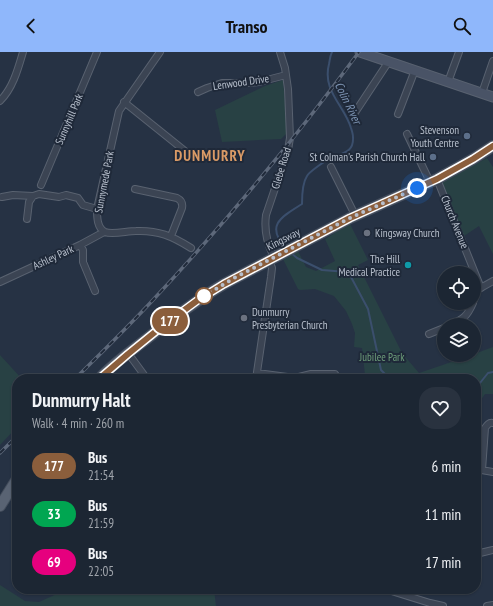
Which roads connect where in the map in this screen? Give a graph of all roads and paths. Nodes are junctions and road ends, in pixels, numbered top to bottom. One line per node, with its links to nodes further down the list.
1 (23, 52): 14 (street)
2 (97, 52): 24 (street, Sunnyhill Park)
3 (160, 52): 16 (street, Sunnymede Park)
4 (280, 52): 10 (street, Glebe Road)
5 (360, 52): 7 (street)
6 (458, 52): 11 (street)
7 (388, 61): 9 (street); 17 (street)
8 (493, 61): 13 (street)
9 (415, 70): 11 (street); 18 (street)
10 (286, 75): 12 (street, Lenwood Drive); 35 (street, Glebe Road)
11 (448, 82): 13 (street)
12 (198, 92)
13 (482, 93): 15 (street)
14 (2, 97)
15 (493, 97)
16 (124, 102): 21 (street); 28 (street, Sunnymede Park)
17 (354, 114)
18 (398, 114)
19 (407, 134): 23 (street, Church Avenue)
20 (493, 146): 23 (main road, Kingsway)
21 (185, 151)
22 (331, 167): 29 (street)
23 (434, 181): 29 (main road, Kingsway); 36 (street, Church Avenue)
24 (41, 185)
25 (135, 189): 32 (street)
26 (33, 196): 27 (street); 28 (street); 30 (street)
27 (2, 197)
28 (97, 209): 31 (street, Sunnymede Park)
29 (355, 215): 35 (main road, Kingsway)
30 (27, 219)
31 (104, 232): 32 (street); 33 (street, Ashley Park)
32 (171, 236): 34 (street)
33 (80, 245): 38 (street, Ashley Park); 40 (street)
34 (191, 248)
35 (272, 258): 43 (main road, Kingsway); 46 (street, Glebe Road)
36 (471, 266)
37 (493, 281): 39 (street)
38 (0, 282)
39 (481, 288)
40 (95, 291)
41 (437, 331): 42 (street)
42 (429, 334)
43 (128, 354): 44 (main road, Kingsway); 45 (street)
44 (105, 374)
45 (142, 374)
46 (256, 374)
47 (493, 423): 48 (street)
48 (481, 456)
49 (481, 470): 50 (street)
50 (493, 472)
51 (12, 487): 52 (main road)
52 (0, 506)
53 (493, 550): 54 (street)
54 (481, 553)
55 (401, 594): 57 (street)
56 (493, 604): 58 (street)
57 (443, 606)
58 (487, 606)

